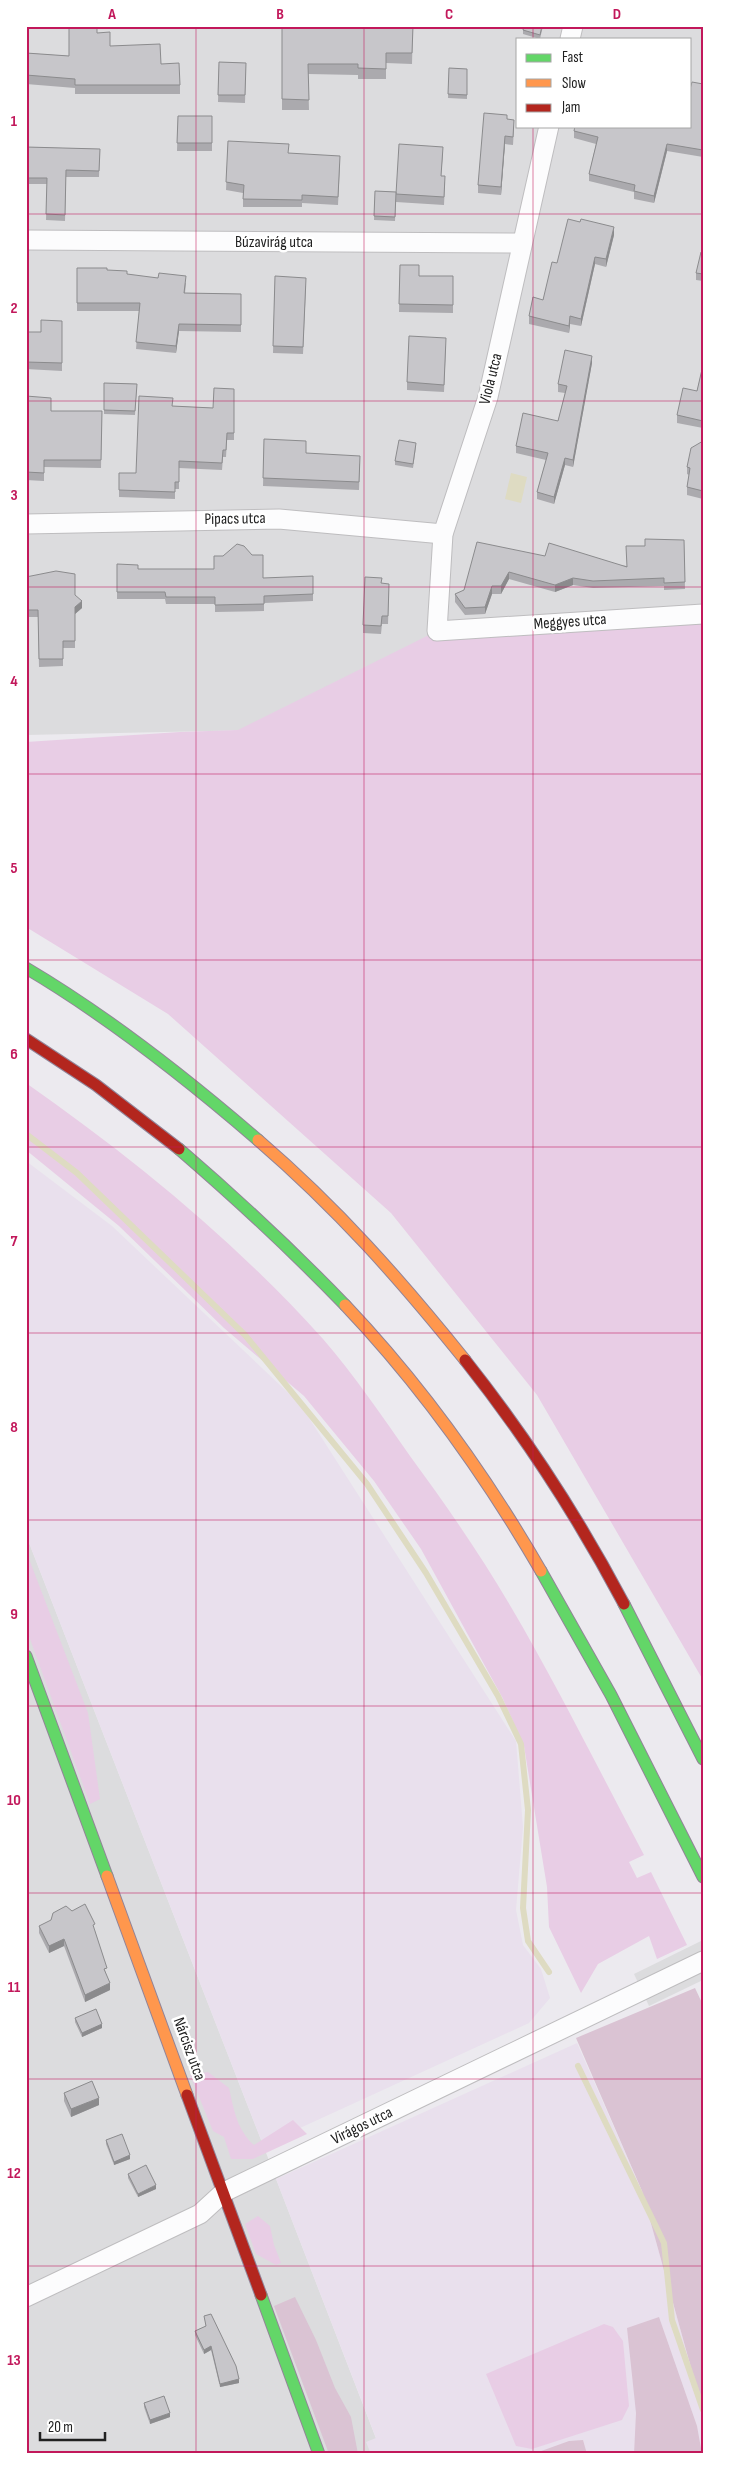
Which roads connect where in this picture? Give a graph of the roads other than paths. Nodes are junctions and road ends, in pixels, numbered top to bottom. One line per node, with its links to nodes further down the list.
1 (549, 128): 3 (street, Viola utca)
2 (26, 240): 3 (street, Búzavirág utca)
3 (521, 243): 5 (street, Viola utca)
4 (26, 524): 5 (street, Pipacs utca)
5 (444, 534): 7 (street, Viola utca)
6 (703, 614): 7 (street, Meggyes utca)
7 (437, 631)
8 (26, 968): 11 (main road)
9 (26, 1039): 12 (main road)
10 (26, 1656): 14 (main road, Nárcisz utca)
11 (703, 1759)
12 (703, 1877)
13 (703, 1961): 14 (street, Virágos utca)
14 (224, 2192): 15 (street, Virágos utca); 16 (main road, Nárcisz utca)
15 (26, 2298)
16 (320, 2454)

